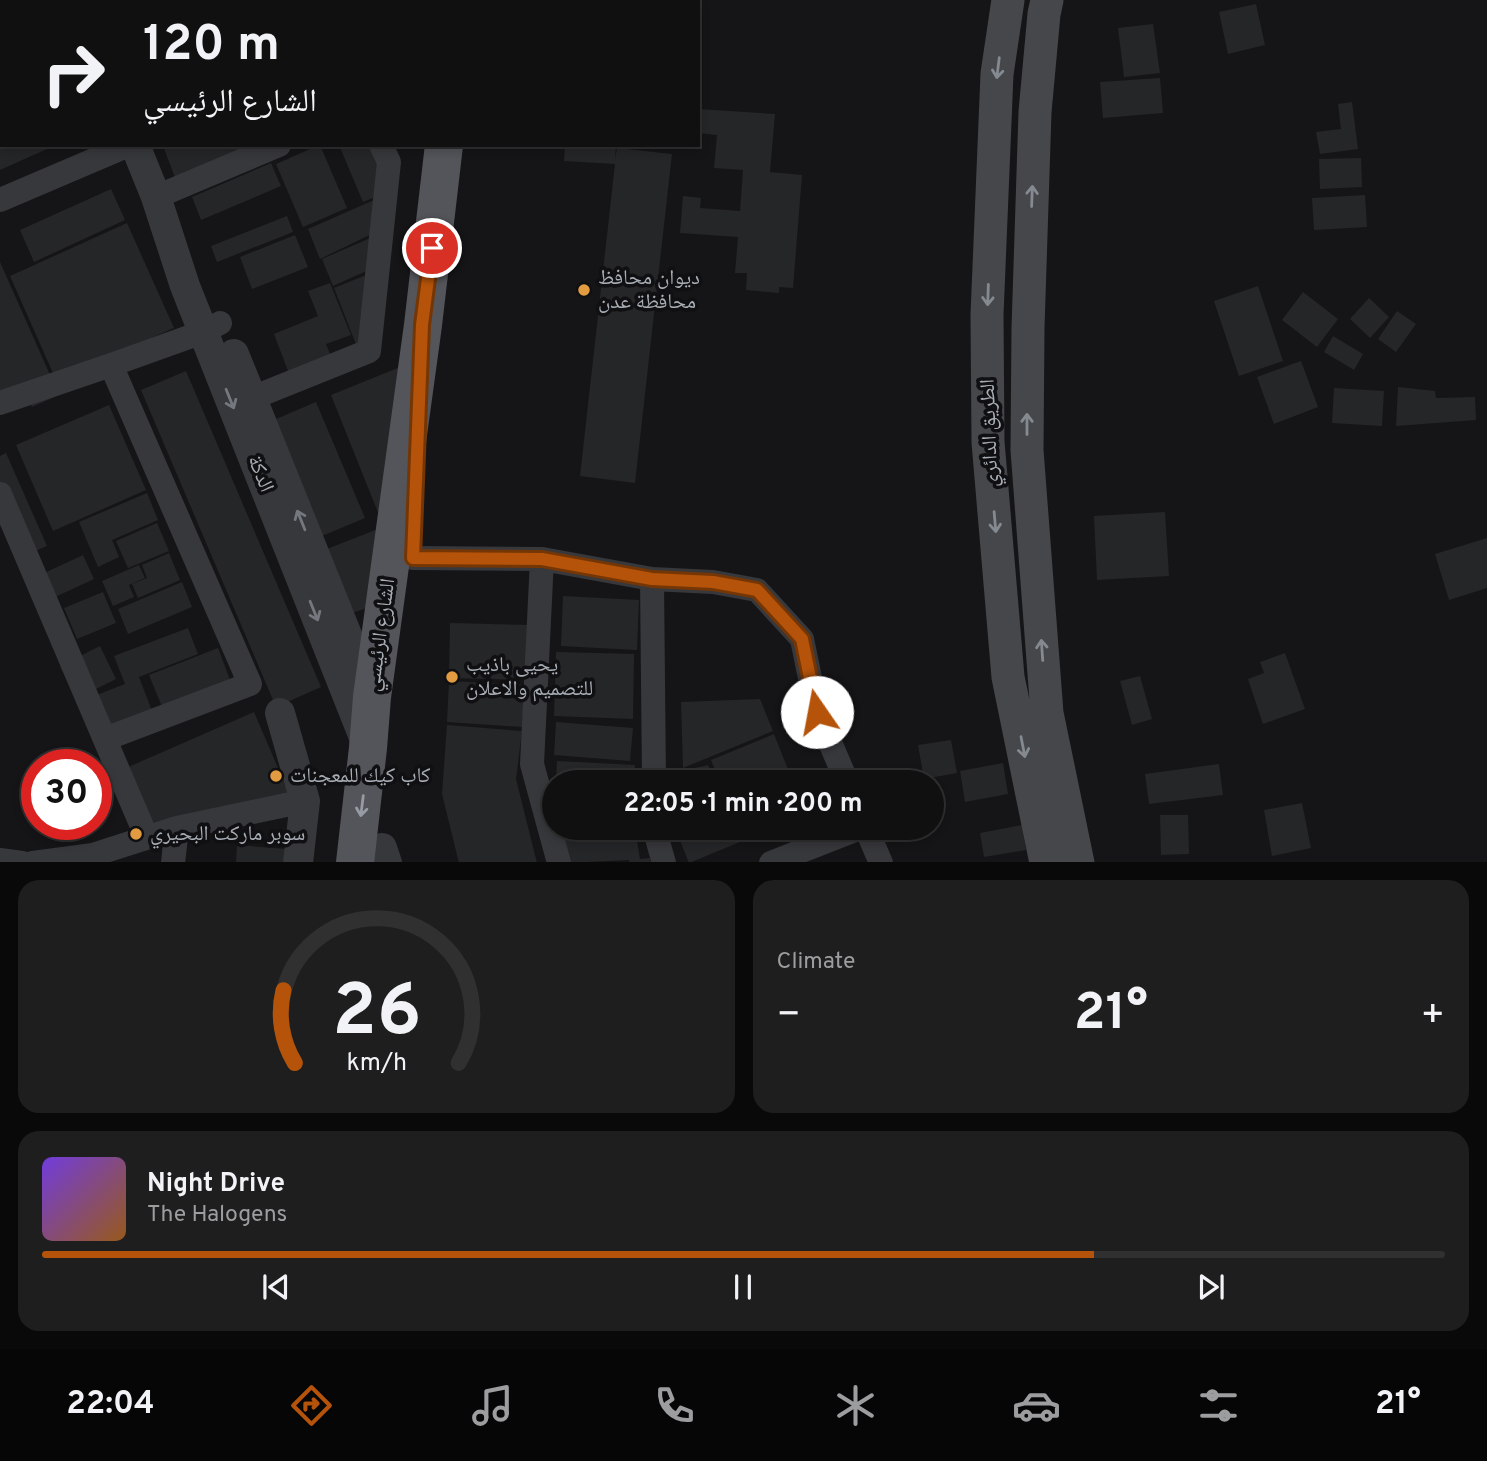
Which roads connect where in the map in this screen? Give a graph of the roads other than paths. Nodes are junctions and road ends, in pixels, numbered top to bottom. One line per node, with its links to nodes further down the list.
1 (1008, 0): 39 (main road, الطريق الدائري, one-way to 39)
2 (1047, 0): 40 (main road, الطريق الدائري, one-way to 2)
3 (124, 147): 9 (street)
4 (136, 147): 8 (street, الدكة)
5 (274, 147): 8 (street)
6 (382, 147): 13 (street)
7 (444, 147): 10 (main road, الشارع الرئيسي)
8 (156, 197): 11 (street, الدكة)
9 (0, 200)
10 (422, 325): 16 (main road, الشارع الرئيسي); 19 (main road, الشارع الرئيسي)
11 (212, 328): 12 (street); 13 (street, الدكة); 22 (street, الدكة, one-way to 22)
12 (111, 365): 14 (street); 21 (street)
13 (252, 398): 19 (street, الدكة, one-way to 13)
14 (0, 403)
15 (0, 494): 21 (street)
16 (413, 558): 17 (street); 31 (main road, الشارع الرئيسي)
17 (542, 559): 18 (street); 35 (street)
18 (652, 579): 23 (street); 24 (street)
19 (372, 697): 22 (main road, الشارع الرئيسي)
20 (280, 713): 25 (street)
21 (105, 739): 27 (street)
22 (368, 748): 31 (main road, الشارع الرئيسي, one-way to 31)
23 (654, 770)
24 (842, 770)
25 (305, 801): 26 (street); 34 (street)
26 (177, 828): 27 (street); 33 (street)
27 (147, 838): 32 (street)
28 (657, 840): 36 (street)
29 (829, 840): 37 (street)
30 (871, 840): 38 (street)
31 (376, 859)
32 (40, 862)
33 (173, 862)
34 (298, 862)
35 (559, 862)
36 (664, 862)
37 (774, 862)
38 (881, 862)
39 (1046, 862)
40 (1077, 862)

